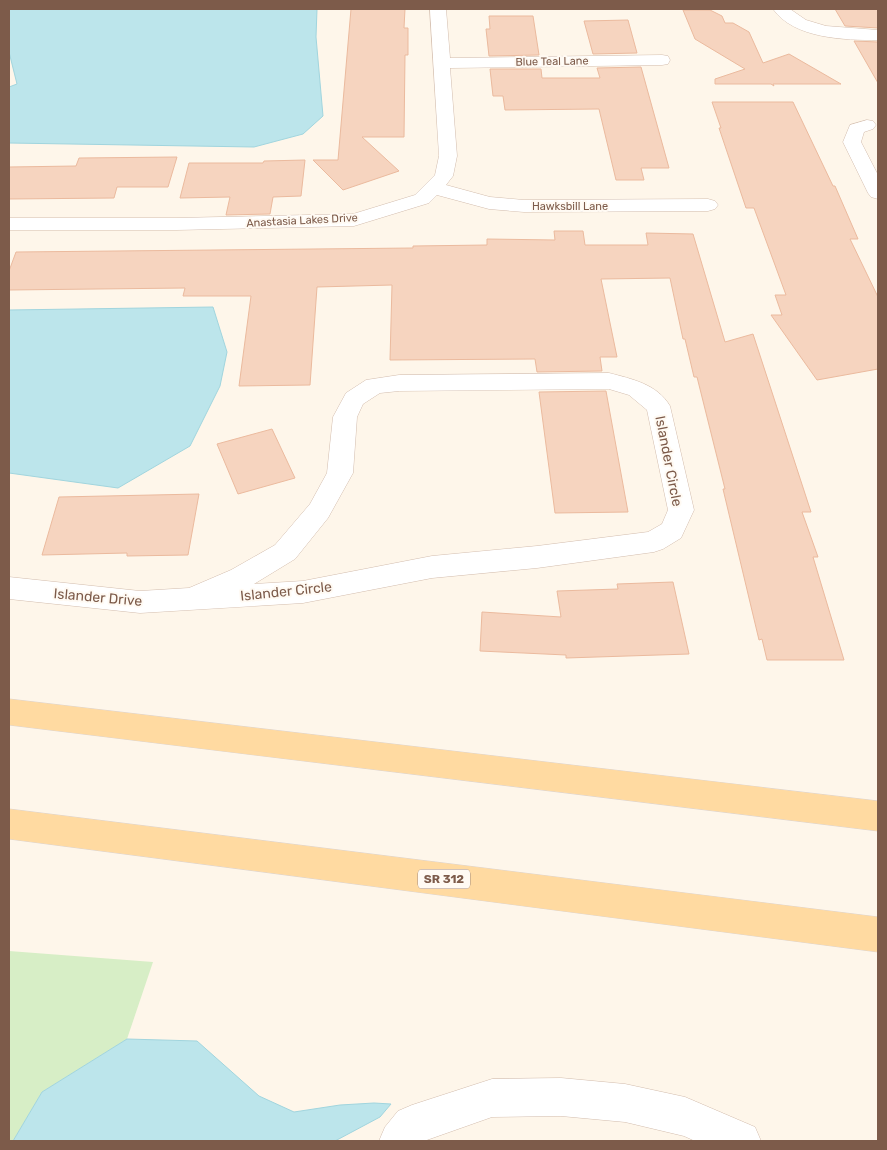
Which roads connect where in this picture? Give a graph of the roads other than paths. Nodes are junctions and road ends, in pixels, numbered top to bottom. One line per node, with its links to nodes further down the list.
1 (438, 9): 5 (street, Anastasia Lakes Drive)
2 (781, 9): 3 (street)
3 (878, 35)
4 (662, 60): 5 (street, Blue Teal Lane)
5 (442, 63): 7 (street, Anastasia Lakes Drive)
6 (867, 125): 8 (street)
7 (434, 188): 9 (street, Hawksbill Lane); 10 (street, Anastasia Lakes Drive)
8 (878, 193)
9 (708, 205)
10 (9, 224)
11 (9, 588): 12 (street, Islander Drive)
12 (188, 600): 12 (street, Islander Circle)
13 (9, 712): 14 (main road)
14 (878, 816)
15 (9, 824): 16 (main road, SR 312)
16 (878, 935)
17 (399, 1141): 18 (street)
18 (741, 1141)

